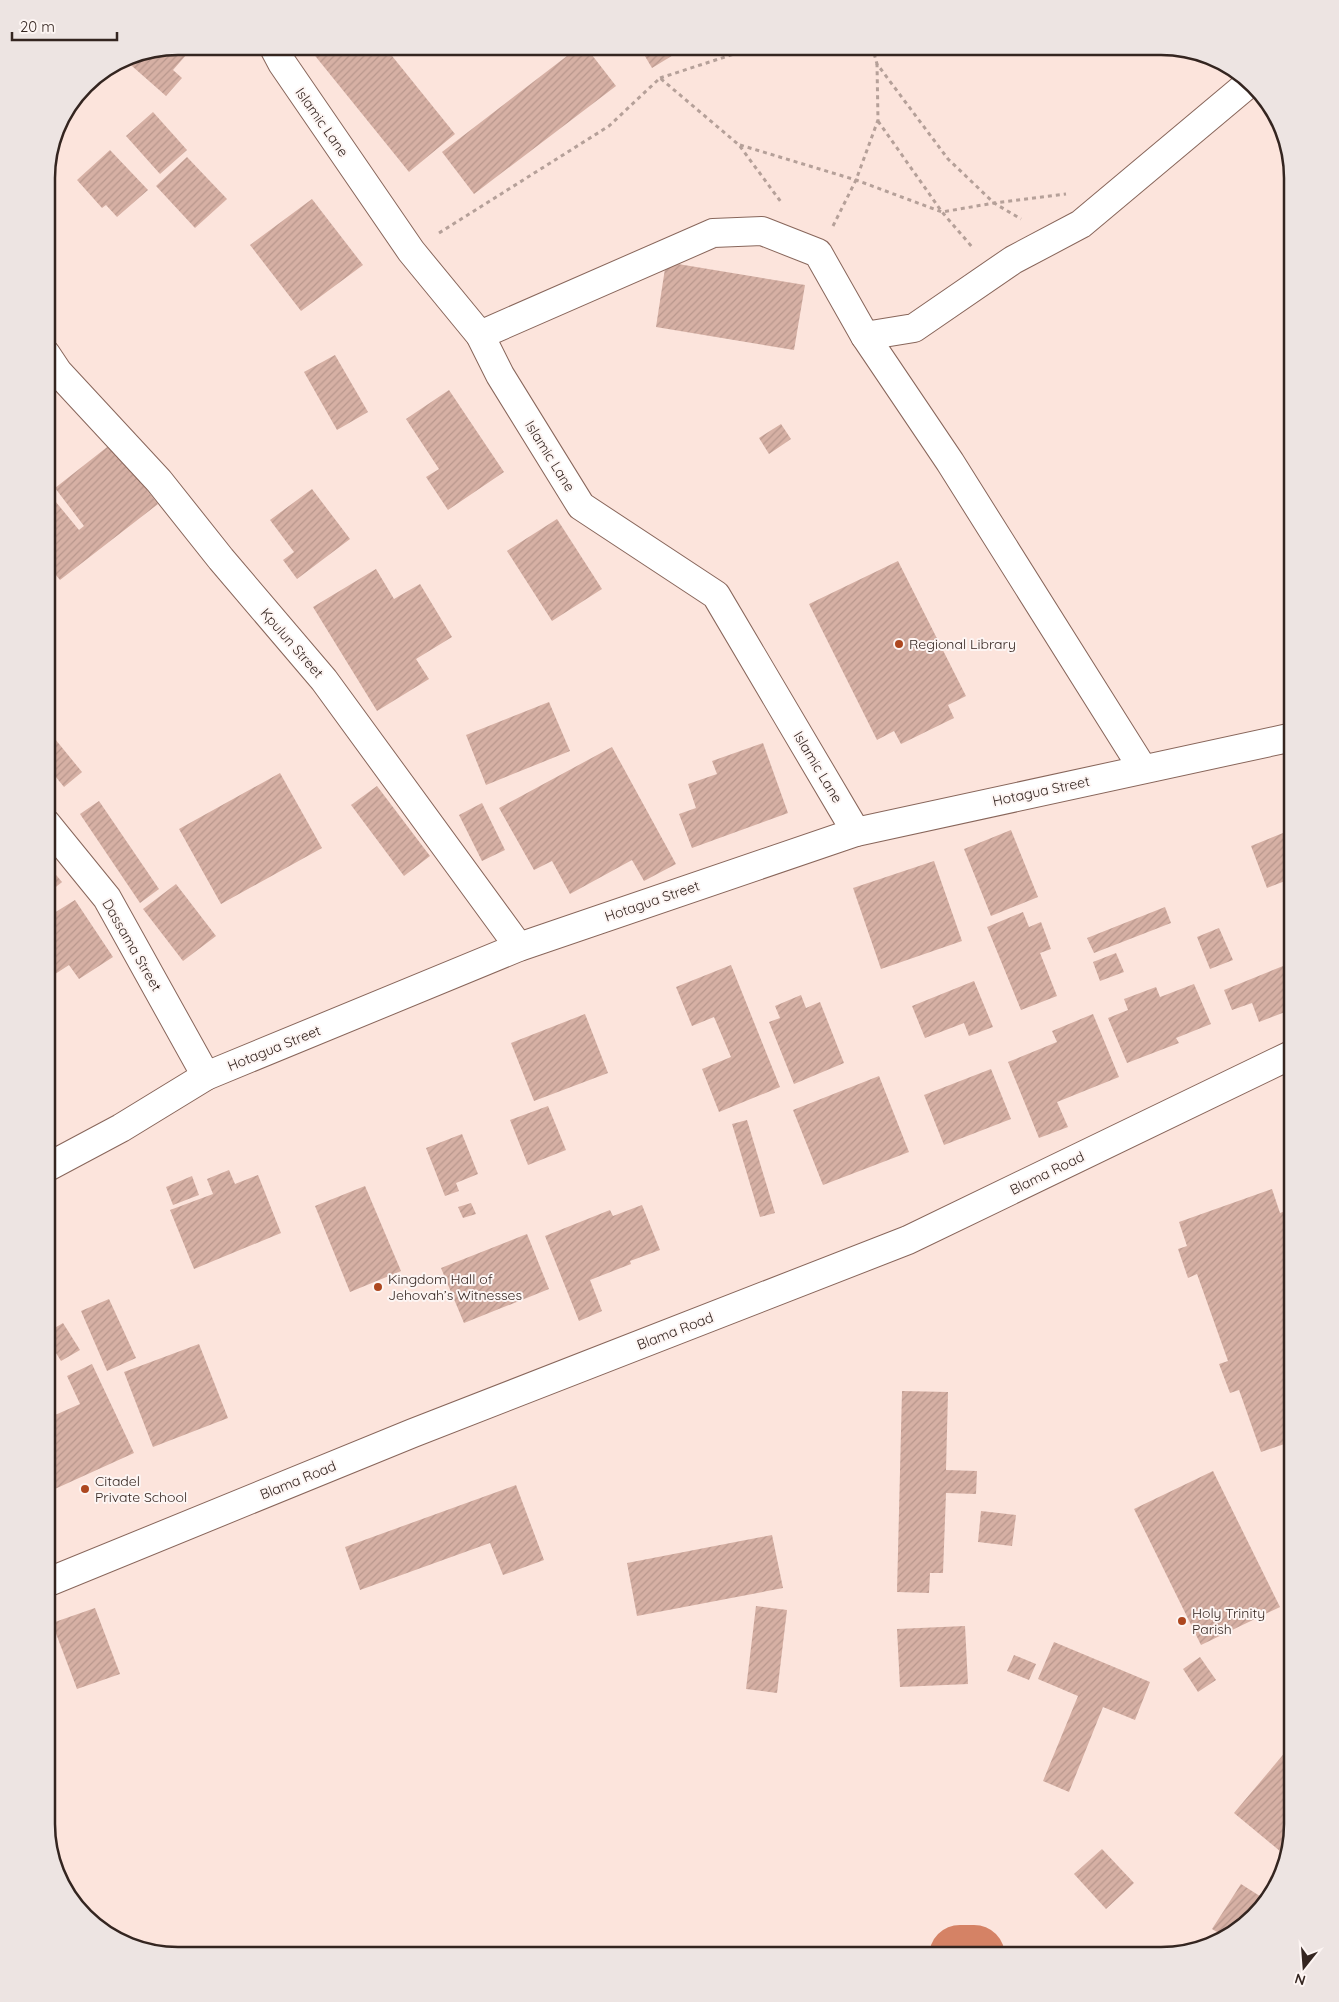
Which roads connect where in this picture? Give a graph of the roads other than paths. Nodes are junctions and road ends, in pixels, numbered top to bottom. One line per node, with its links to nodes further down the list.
1 (278, 55): 3 (street, Islamic Lane)
2 (1244, 87): 4 (street)
3 (480, 335): 4 (street); 8 (street, Islamic Lane)
4 (865, 336): 7 (street)
5 (55, 368): 10 (street, Kpulun Street)
6 (1284, 739): 7 (street, Hotagua Street)
7 (1143, 769): 8 (street, Hotagua Street)
8 (856, 832): 10 (street, Hotagua Street)
9 (55, 834): 12 (street, Dassama Street)
10 (519, 947): 12 (street, Hotagua Street)
11 (1284, 1058): 14 (street, Blama Road)
12 (206, 1076): 13 (street, Hotagua Street)
13 (55, 1163)
14 (55, 1579)

